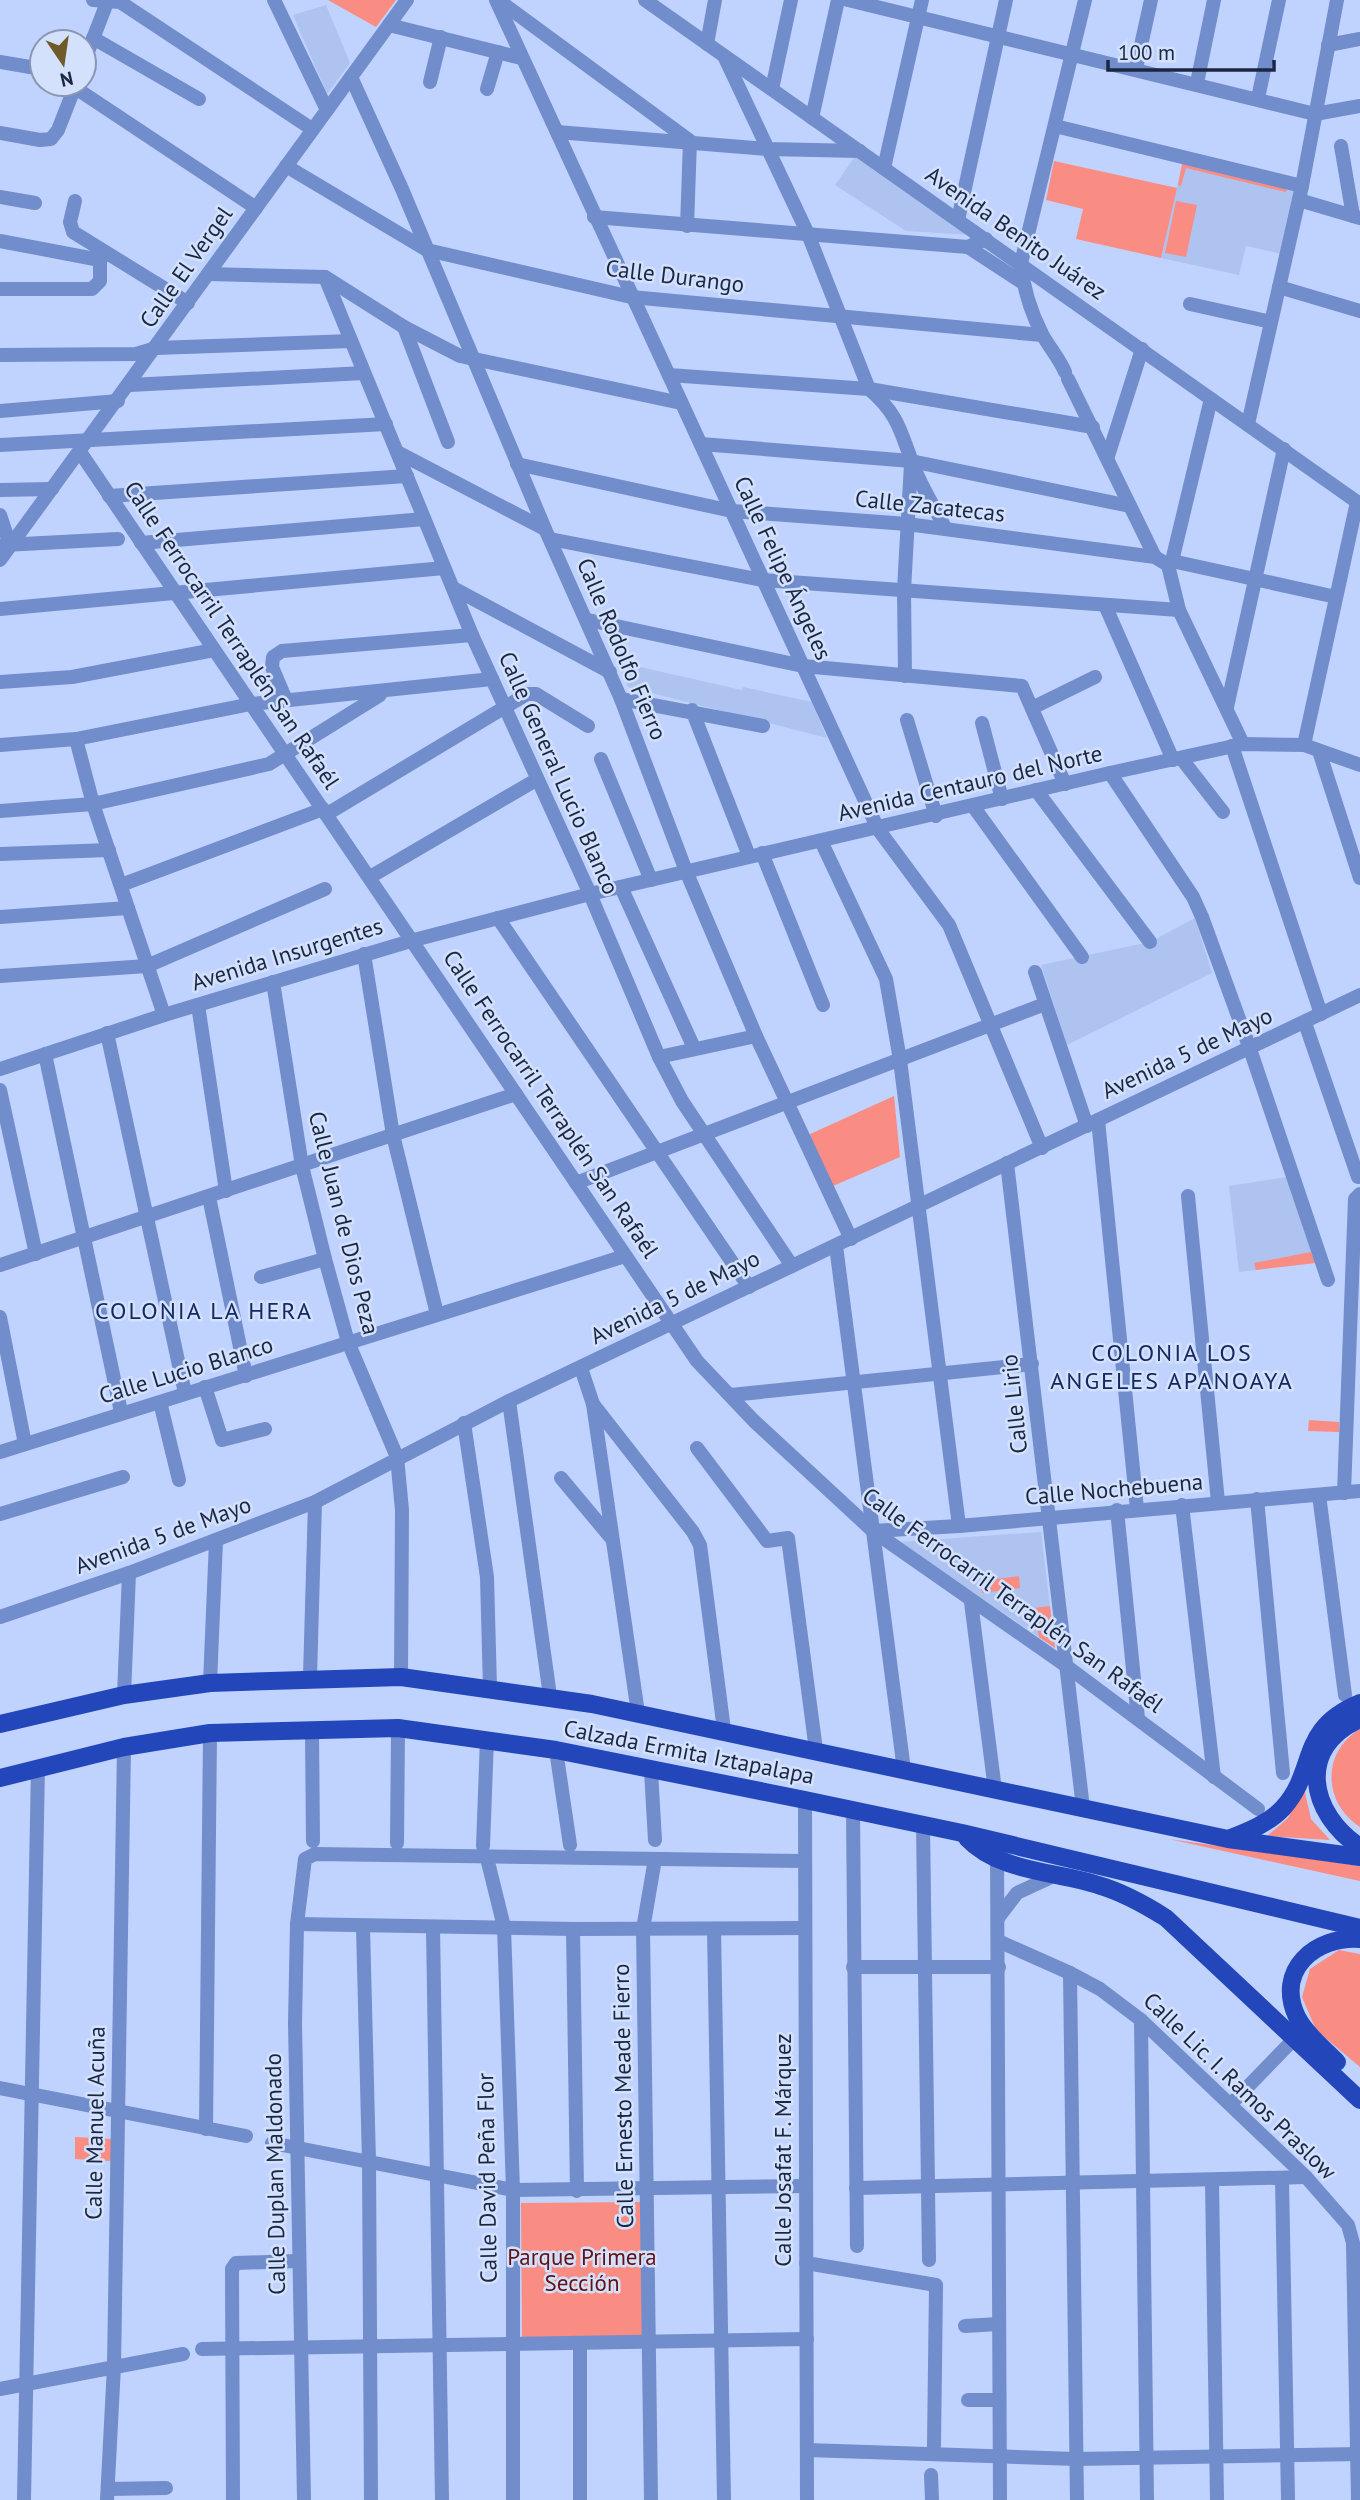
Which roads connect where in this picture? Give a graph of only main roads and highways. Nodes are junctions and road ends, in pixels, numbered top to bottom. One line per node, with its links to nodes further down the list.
1 (1353, 1699): 5 (main road)
2 (1360, 1719): 6 (main road)
3 (0, 1724): 5 (main road, Calzada Ermita Iztapalapa)
4 (0, 1779): 7 (main road, Calzada Ermita Iztapalapa)
5 (1228, 1839): 8 (main road, Calzada Ermita Iztapalapa)
6 (1360, 1847)
7 (997, 1850): 9 (main road); 12 (main road)
8 (1360, 1857)
9 (1360, 1928)
10 (1360, 1939): 11 (main road)
11 (1360, 2086)
12 (1360, 2100)

